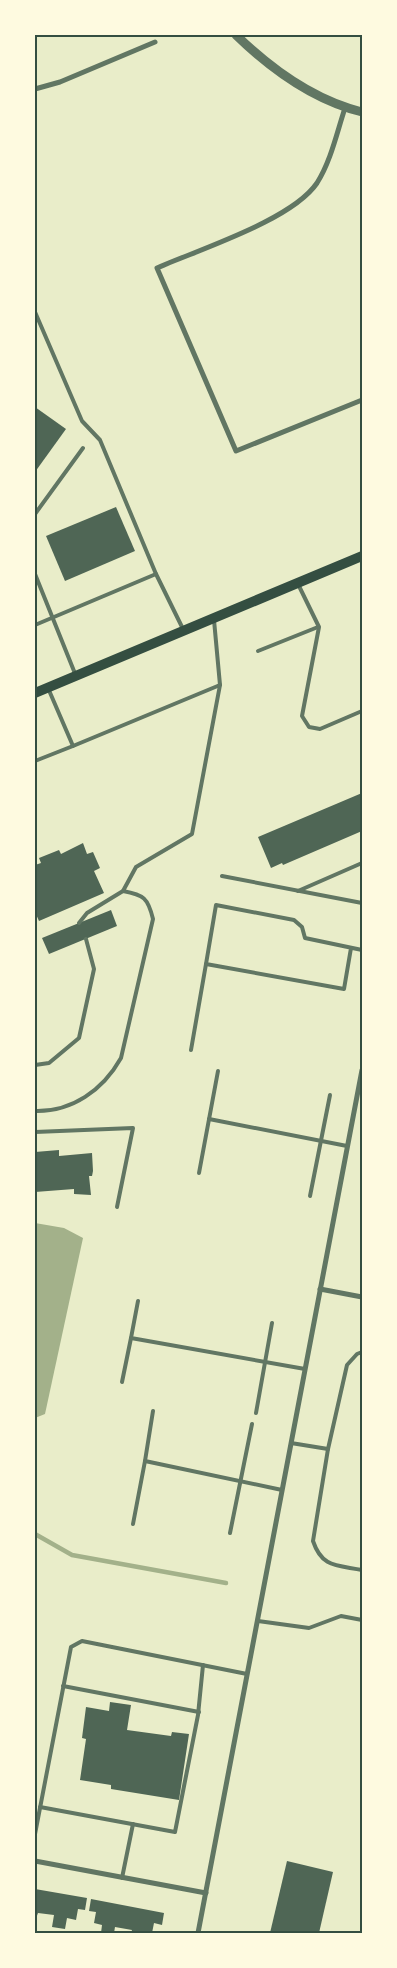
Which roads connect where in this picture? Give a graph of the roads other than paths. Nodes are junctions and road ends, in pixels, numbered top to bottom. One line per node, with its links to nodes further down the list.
1 (236, 35): 4 (street)
2 (155, 42): 3 (street)
3 (35, 89)
4 (345, 108): 5 (street); 7 (street)
5 (362, 112)
6 (35, 312): 12 (lane)
7 (362, 400)
8 (83, 448): 9 (lane)
9 (35, 514)
10 (362, 556): 13 (main road)
11 (35, 574): 14 (lane)
12 (156, 574): 14 (lane); 18 (lane)
13 (297, 583): 15 (main road); 17 (lane)
14 (53, 618): 16 (lane); 20 (lane)
15 (214, 618): 18 (main road); 21 (lane)
16 (35, 625)
17 (319, 627): 19 (lane); 24 (lane)
18 (184, 631): 20 (main road)
19 (258, 651)
20 (76, 676): 22 (main road)
21 (220, 685): 25 (lane); 29 (lane)
22 (48, 688): 23 (main road); 25 (lane)
23 (35, 693)
24 (362, 711)
25 (73, 746): 26 (lane)
26 (35, 761)
27 (362, 863): 30 (lane)
28 (222, 876): 30 (lane)
29 (122, 891): 32 (lane); 42 (lane)
30 (298, 891): 31 (lane)
31 (362, 903)
32 (80, 923)
33 (86, 939): 38 (lane)
34 (351, 948): 35 (lane); 36 (lane); 36 (lane)
35 (362, 950)
36 (206, 964): 37 (lane)
37 (191, 1050)
38 (35, 1065)
39 (362, 1070): 46 (street)
40 (218, 1071): 43 (lane)
41 (330, 1095): 45 (lane)
42 (35, 1111)
43 (209, 1119): 45 (lane); 47 (lane)
44 (35, 1132): 49 (lane)
45 (321, 1141): 46 (lane); 48 (lane)
46 (347, 1146): 50 (street)
47 (199, 1173)
48 (310, 1196)
49 (117, 1207)
50 (320, 1289): 51 (street); 57 (street)
51 (362, 1297)
52 (138, 1301): 54 (lane)
53 (272, 1323): 56 (lane)
54 (131, 1338): 56 (lane); 58 (lane)
55 (362, 1352): 63 (lane)
56 (265, 1362): 57 (lane); 60 (lane)
57 (305, 1369): 62 (street)
58 (122, 1382)
59 (153, 1411): 64 (lane)
60 (256, 1413)
61 (252, 1424): 65 (lane)
62 (291, 1443): 63 (lane); 66 (street)
63 (328, 1449): 69 (lane)
64 (145, 1462): 65 (lane); 67 (lane)
65 (240, 1481): 66 (lane); 68 (lane)
66 (282, 1490): 71 (street)
67 (133, 1524)
68 (230, 1533)
69 (362, 1570)
70 (362, 1620): 71 (lane)
71 (258, 1621): 73 (street)
72 (203, 1665): 73 (lane); 74 (lane); 75 (lane)
73 (247, 1674): 81 (street)
74 (63, 1686): 75 (lane); 76 (lane)
75 (199, 1712): 77 (lane)
76 (40, 1806): 77 (lane); 78 (lane)
77 (133, 1824): 80 (lane)
78 (35, 1834)
79 (35, 1861): 80 (street)
80 (122, 1878): 81 (street)
81 (206, 1893): 82 (street)
82 (198, 1933)

